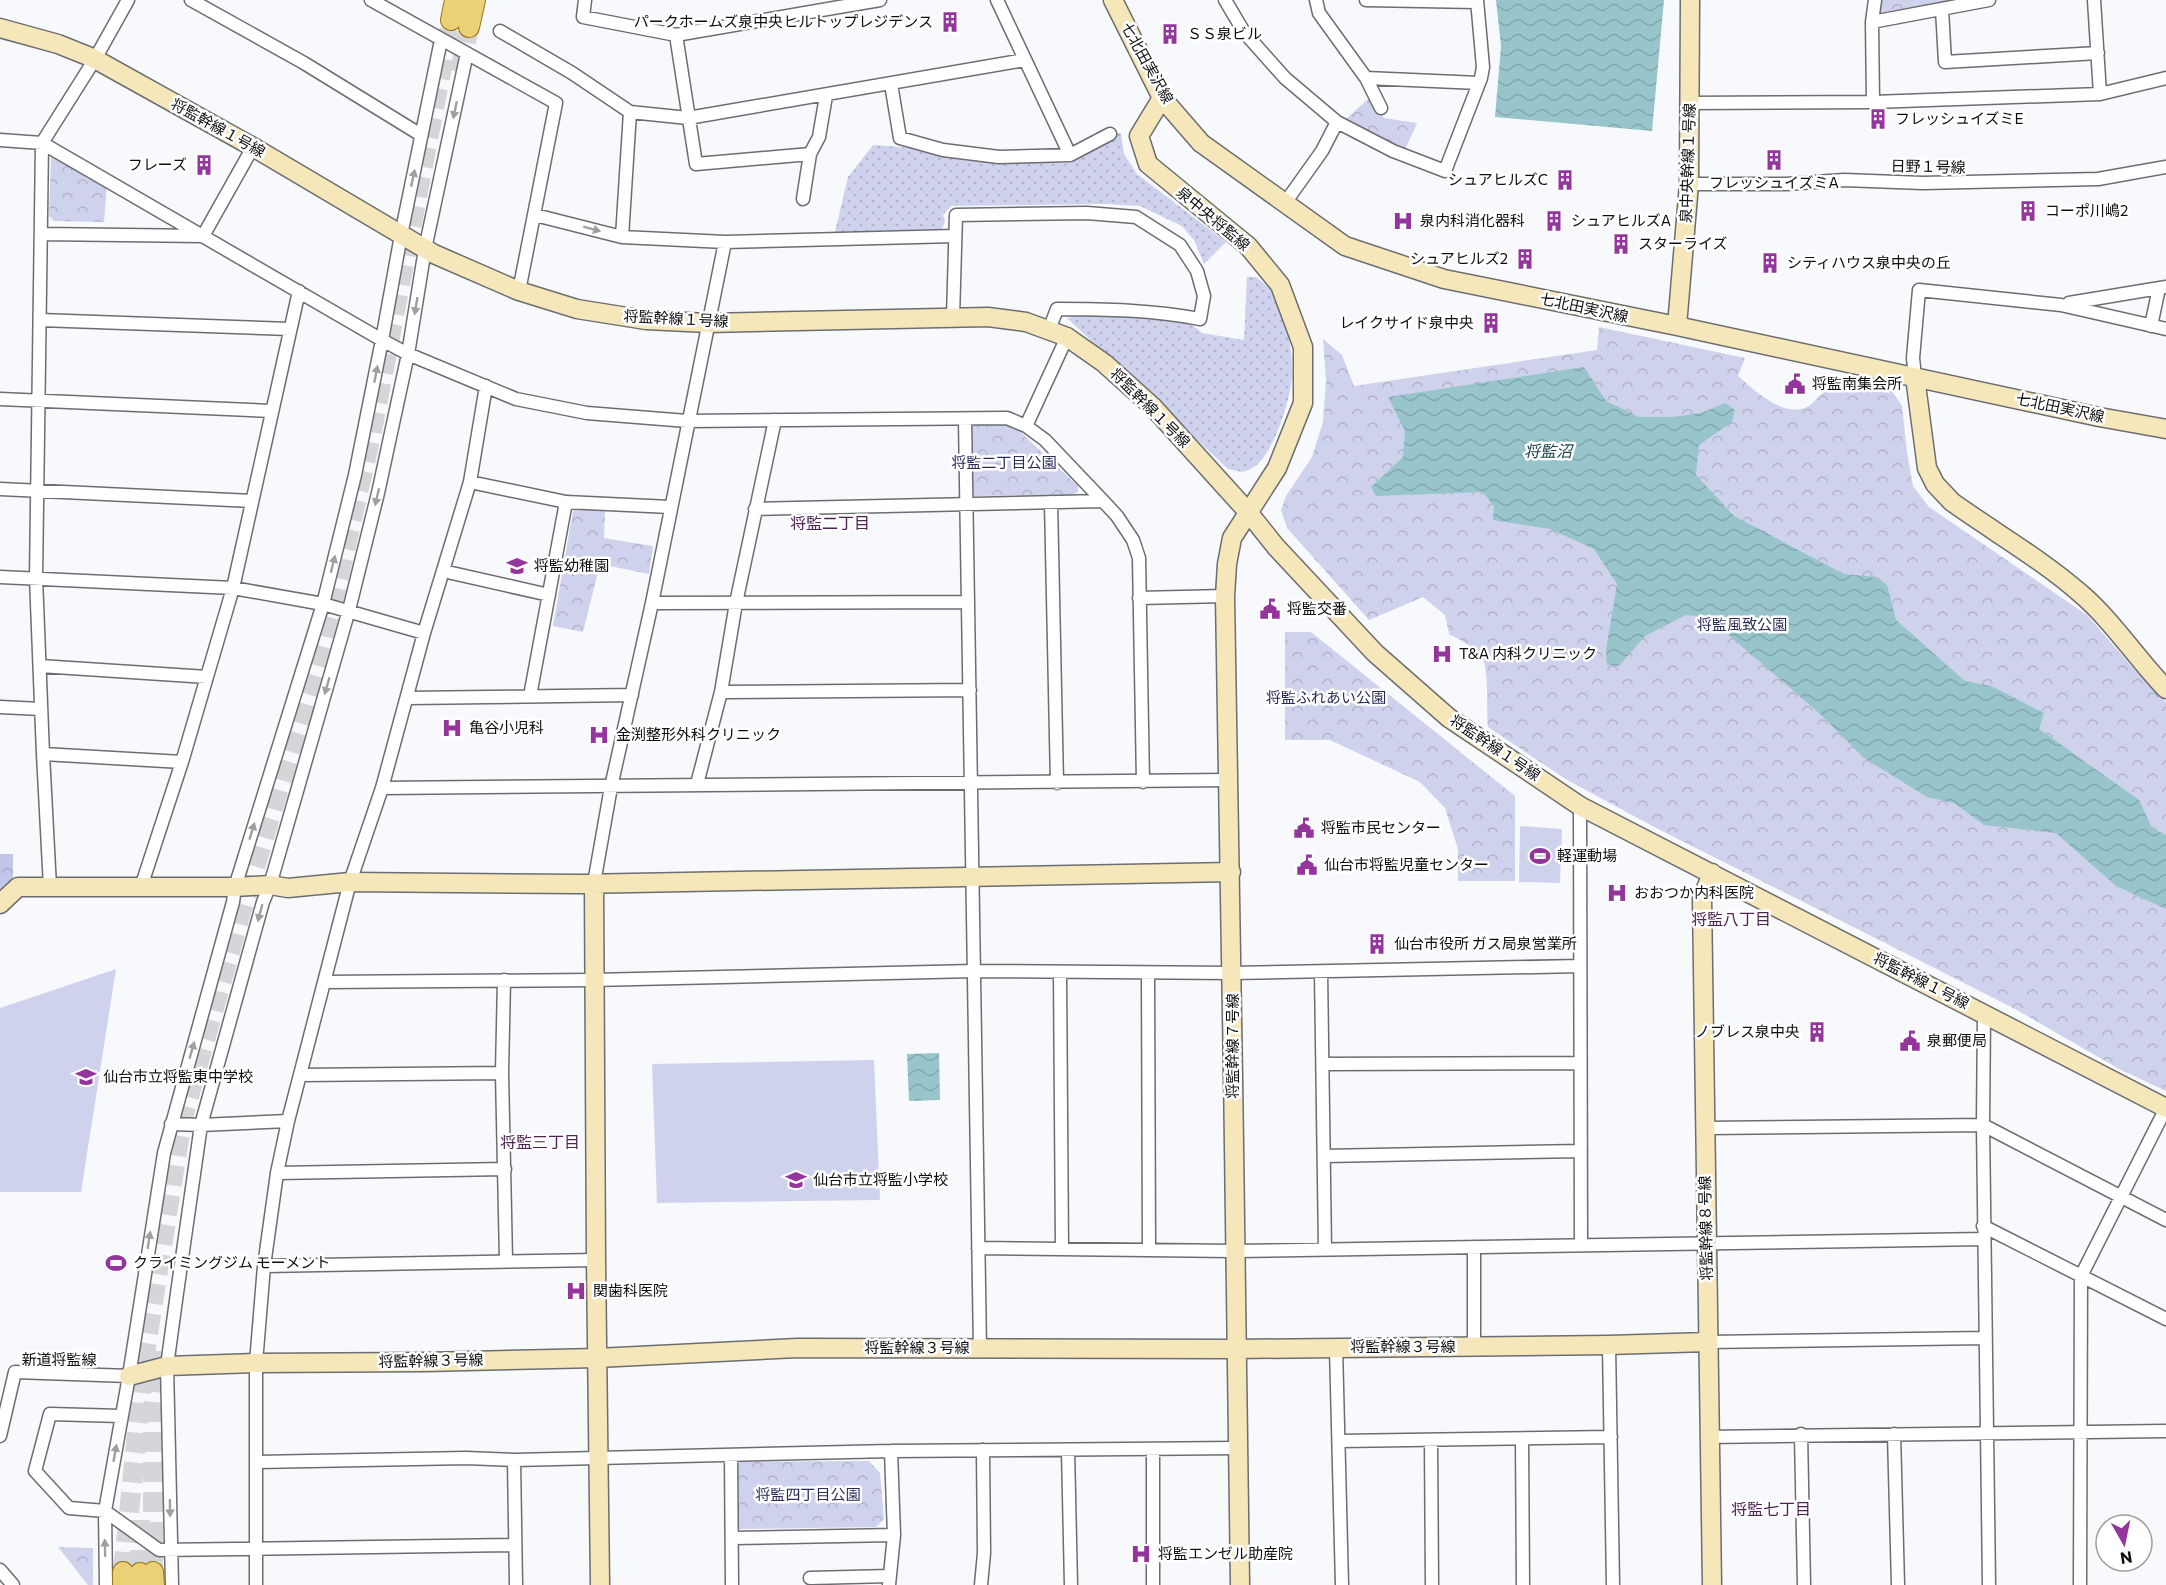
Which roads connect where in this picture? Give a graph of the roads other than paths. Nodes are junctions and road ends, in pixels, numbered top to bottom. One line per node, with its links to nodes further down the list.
1 (128, 0): 26 (street)
2 (191, 0): 42 (street)
3 (371, 0): 23 (street)
4 (455, 0): 5 (main road)
5 (475, 0)
6 (585, 0): 22 (street)
7 (880, 0): 22 (street)
8 (997, 0): 27 (street)
9 (1113, 0): 34 (street, 七北田実沢線)
10 (1225, 0): 40 (street)
11 (1316, 0): 28 (street)
12 (1366, 0): 17 (street)
13 (1690, 0): 36 (street, 泉中央幹線１号線)
14 (1875, 0): 19 (street)
15 (1989, 0): 18 (street)
16 (2094, 0): 25 (street)
17 (1477, 1): 30 (street)
18 (1942, 9): 19 (street); 25 (street)
19 (1872, 22): 35 (street)
20 (0, 28): 26 (street, 将監幹線１号線)
21 (500, 32): 38 (street)
22 (676, 35): 39 (street)
23 (441, 40): 24 (street); 42 (street)
24 (467, 53): 52 (street); 59 (street, one-way to 59)
25 (2098, 53): 32 (street)
26 (95, 59): 44 (street); 45 (street, 将監幹線１号線)
27 (1025, 60): 31 (street); 47 (street)
28 (1366, 78): 30 (street); 37 (street)
29 (2166, 78): 32 (street)
30 (1479, 83): 40 (street)
31 (891, 84): 33 (street); 47 (street)
32 (2100, 94): 35 (street)
33 (826, 96): 39 (street); 46 (street)
34 (1162, 98): 51 (street, 七北田実沢線); 95 (street, 泉中央将監線)
35 (1872, 102): 36 (street)
36 (1690, 103): 49 (street, 泉中央幹線１号線)
37 (1381, 108)
38 (630, 112): 39 (street); 57 (street)
39 (688, 118): 46 (street)
40 (1337, 122): 51 (street)
41 (1110, 134): 47 (street)
42 (421, 135): 54 (street, one-way to 42)
43 (0, 140): 44 (street)
44 (42, 143): 53 (street); 55 (street)
45 (253, 147): 54 (street, 将監幹線１号線); 55 (street)
46 (810, 154): 50 (street)
47 (1070, 155)
48 (2166, 166): 49 (street, 日野１号線)
49 (1689, 184): 67 (street, 泉中央幹線１号線)
50 (803, 199)
51 (1285, 203): 67 (street, 七北田実沢線)
52 (535, 214): 57 (street, one-way to 57); 62 (street)
53 (41, 234): 55 (street); 65 (street)
54 (401, 235): 59 (street, 将監幹線１号線); 73 (street)
55 (203, 236): 61 (street)
56 (955, 236): 58 (street); 64 (street); 71 (street)
57 (622, 237): 58 (street)
58 (725, 242): 66 (street)
59 (425, 249): 62 (street, 将監幹線１号線); 74 (street, one-way to 74)
60 (2163, 288): 63 (street); 68 (street)
61 (299, 291): 69 (street); 73 (street)
62 (519, 291): 66 (street, 将監幹線１号線)
63 (2061, 305): 68 (street); 75 (street)
64 (953, 317): 66 (street, 将監幹線１号線); 71 (street, 将監幹線１号線)
65 (40, 320): 69 (street); 78 (street)
66 (708, 323): 82 (street)
67 (1677, 326): 75 (street, 七北田実沢線)
68 (2151, 326): 70 (street)
69 (290, 329): 79 (street)
70 (2166, 329)
71 (1049, 330): 72 (street, 将監幹線１号線)
72 (1067, 337): 83 (street); 95 (street, 将監幹線１号線)
73 (382, 340): 74 (street); 106 (street, one-way to 73)
74 (408, 354): 76 (street); 107 (street, one-way to 107)
75 (1915, 377): 84 (street, 七北田実沢線); 111 (street)
76 (486, 386): 82 (street); 85 (street)
77 (0, 399): 78 (street)
78 (39, 401): 79 (street); 87 (street)
79 (272, 411): 88 (street)
80 (965, 418): 81 (street); 83 (street); 92 (street)
81 (776, 420): 82 (street); 94 (street)
82 (687, 421): 93 (street)
83 (1026, 426): 89 (street)
84 (2166, 429)
85 (470, 482): 90 (street); 96 (street)
86 (0, 489): 87 (street)
87 (38, 490): 88 (street); 98 (street)
88 (252, 501): 99 (street)
89 (1102, 501): 91 (street); 102 (street)
90 (567, 502): 93 (street); 100 (street)
91 (1051, 502): 92 (street); 123 (street)
92 (966, 504): 94 (street); 103 (street)
93 (670, 507): 104 (street)
94 (755, 509): 105 (street)
95 (1248, 512): 101 (street, 将監幹線７号線); 128 (street, 将監幹線１号線)
96 (443, 571): 100 (street); 108 (street)
97 (0, 577): 98 (street)
98 (36, 578): 99 (street); 109 (street)
99 (233, 588): 106 (street); 110 (street)
100 (549, 595): 115 (street)
101 (1225, 596): 102 (street); 121 (street, 将監幹線７号線)
102 (1139, 598): 122 (street)
103 (968, 602): 105 (street); 112 (street)
104 (652, 603): 105 (street); 114 (street)
105 (736, 603): 113 (street)
106 (323, 604): 107 (street); 137 (street, one-way to 106)
107 (349, 610): 108 (street); 134 (street, one-way to 134)
108 (424, 633): 116 (street)
109 (40, 666): 110 (street); 118 (street)
110 (207, 676): 120 (street)
111 (2166, 689)
112 (970, 690): 113 (street); 125 (street)
113 (721, 692): 124 (street)
114 (632, 695): 115 (street); 126 (street)
115 (530, 696): 116 (street)
116 (407, 698): 127 (street)
117 (0, 707): 118 (street)
118 (41, 709): 119 (street)
119 (43, 754): 120 (street); 135 (street)
120 (182, 762): 136 (street)
121 (1229, 780): 122 (street); 129 (street, 将監幹線７号線)
122 (1143, 782): 123 (street)
123 (1057, 783): 125 (street)
124 (697, 784): 125 (street); 126 (street)
125 (971, 784): 131 (street)
126 (610, 787): 127 (street); 133 (street)
127 (382, 788): 132 (street)
128 (1580, 806): 130 (street, 将監幹線１号線); 139 (street)
129 (1231, 872): 131 (street); 144 (street, 将監幹線７号線)
130 (1712, 873): 148 (street, 将監幹線１号線); 158 (street, 将監幹線８号線)
131 (973, 877): 133 (street); 140 (street)
132 (350, 882): 133 (street); 134 (street); 147 (street)
133 (594, 883): 146 (street)
134 (270, 885): 137 (street); 156 (street, one-way to 156)
135 (50, 887): 136 (street); 138 (street)
136 (141, 887): 137 (street)
137 (234, 887): 155 (street, one-way to 137)
138 (0, 904)
139 (1580, 966): 142 (street); 149 (street)
140 (974, 971): 141 (street); 146 (street); 170 (street)
141 (1060, 972): 143 (street); 171 (street)
142 (1321, 972): 144 (street); 150 (street)
143 (1148, 973): 144 (street); 173 (street)
144 (1232, 974): 174 (street, 将監幹線７号線)
145 (504, 980): 146 (street); 147 (street); 151 (street)
146 (593, 980): 176 (street)
147 (325, 982): 152 (street)
148 (1984, 1014): 153 (street, 将監幹線１号線); 157 (street)
149 (1580, 1063): 150 (street); 159 (street)
150 (1323, 1065): 160 (street)
151 (502, 1073): 152 (street); 161 (street)
152 (300, 1075): 154 (street)
153 (2166, 1108): 163 (street)
154 (288, 1120): 156 (street); 162 (street)
155 (171, 1124): 156 (street); 190 (street, one-way to 155)
156 (201, 1125): 189 (street)
157 (1983, 1125): 158 (street); 163 (street); 165 (street)
158 (1706, 1128): 167 (street, 将監幹線８号線)
159 (1581, 1151): 160 (street); 168 (street)
160 (1325, 1156): 172 (street)
161 (505, 1169): 162 (street); 175 (street)
162 (278, 1173): 177 (street)
163 (2121, 1197): 164 (street); 178 (street)
164 (2166, 1220)
165 (1983, 1226): 166 (street); 178 (street)
166 (1984, 1239): 167 (street); 180 (street)
167 (1707, 1243): 168 (street); 181 (street, 将監幹線８号線)
168 (1581, 1245): 169 (street)
169 (1474, 1247): 172 (street); 183 (street)
170 (978, 1248): 171 (street); 186 (street)
171 (1062, 1249): 173 (street)
172 (1325, 1249): 174 (street)
173 (1149, 1250): 174 (street)
174 (1234, 1251): 185 (street, 将監幹線７号線)
175 (506, 1260): 176 (street); 177 (street)
176 (596, 1260): 187 (street)
177 (264, 1266): 188 (street)
178 (2081, 1276): 179 (street); 194 (street)
179 (2166, 1319)
180 (1984, 1338): 181 (street); 193 (street)
181 (1707, 1342): 182 (street, 将監幹線３号線); 199 (street, 将監幹線８号線)
182 (1609, 1345): 183 (street, 将監幹線３号線); 198 (street)
183 (1474, 1346): 184 (street, 将監幹線３号線)
184 (1336, 1347): 185 (street, 将監幹線３号線); 202 (street)
185 (1236, 1348): 186 (street, 将監幹線３号線); 203 (street, 将監幹線７号線)
186 (980, 1349): 187 (street, 将監幹線３号線)
187 (597, 1358): 188 (street, 将監幹線３号線); 209 (street)
188 (256, 1363): 189 (street, 将監幹線３号線); 211 (street)
189 (167, 1366): 190 (street, 将監幹線３号線); 217 (street, one-way to 217)
190 (129, 1376): 191 (street); 197 (street, 新道将監線)
191 (121, 1416): 212 (street, one-way to 191); 212 (street)
192 (2166, 1431): 194 (street)
193 (1985, 1433): 194 (street); 196 (street); 239 (street)
194 (2080, 1433): 240 (street)
195 (1801, 1434): 196 (street); 199 (street); 237 (street)
196 (1894, 1434): 238 (street)
197 (0, 1436)
198 (1611, 1437): 200 (street); 235 (street)
199 (1708, 1437): 236 (street, 将監幹線８号線)
200 (1522, 1438): 201 (street); 234 (street)
201 (1431, 1440): 202 (street); 233 (street)
202 (1340, 1441): 232 (street)
203 (1237, 1448): 206 (street); 231 (street, 将監幹線７号線)
204 (983, 1450): 205 (street); 207 (street); 228 (street)
205 (1068, 1450): 206 (street); 229 (street)
206 (1153, 1450): 230 (street)
207 (891, 1451): 208 (street); 213 (street)
208 (731, 1455): 209 (street); 214 (street)
209 (598, 1456): 210 (street); 226 (street)
210 (514, 1460): 211 (street); 215 (street)
211 (258, 1462): 216 (street)
212 (105, 1511): 217 (street); 222 (street, one-way to 212)
213 (894, 1535): 214 (street); 220 (street)
214 (732, 1538): 227 (street)
215 (515, 1545): 216 (street); 225 (street)
216 (257, 1548): 217 (street); 224 (street)
217 (171, 1550): 223 (street)
218 (0, 1570): 221 (street)
219 (810, 1578): 220 (street)
220 (890, 1581)
221 (13, 1585)
222 (106, 1585)
223 (172, 1585)
224 (256, 1585)
225 (516, 1585)
226 (600, 1585)
227 (732, 1585)
228 (981, 1585)
229 (1071, 1585)
230 (1153, 1585)
231 (1240, 1585)
232 (1342, 1585)
233 (1432, 1585)
234 (1523, 1585)
235 (1613, 1585)
236 (1712, 1585)
237 (1804, 1585)
238 (1898, 1585)
239 (1989, 1585)
240 (2080, 1585)

